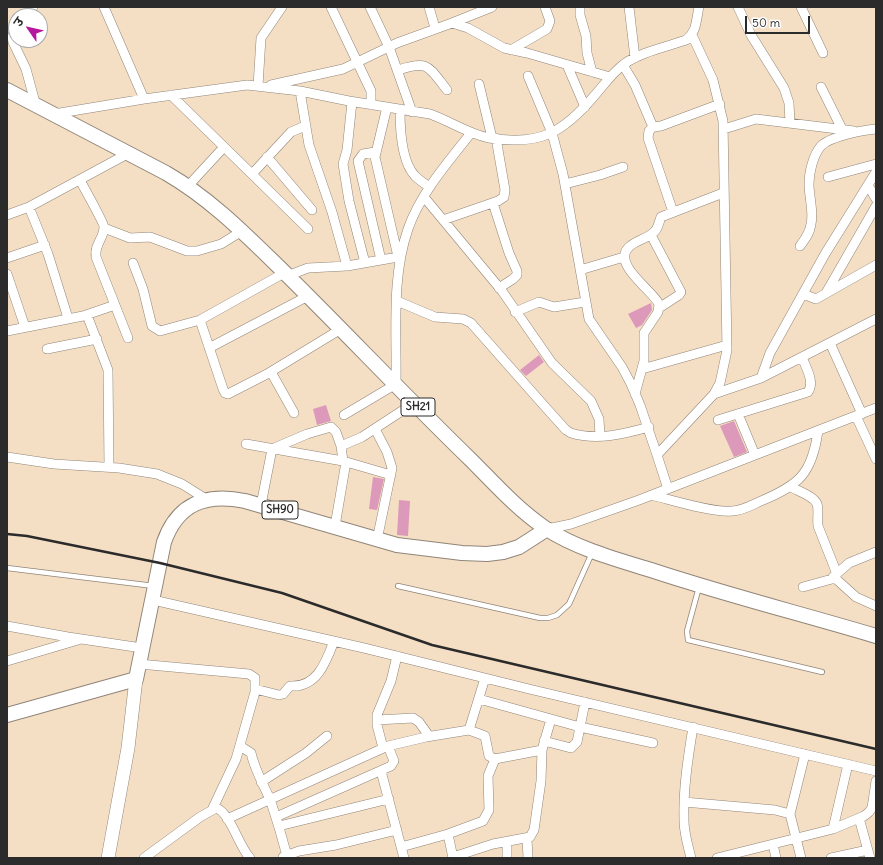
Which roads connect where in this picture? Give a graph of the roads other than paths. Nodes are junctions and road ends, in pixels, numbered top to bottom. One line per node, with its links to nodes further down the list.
1 (104, 7): 35 (street)
2 (282, 7): 29 (street)
3 (331, 7): 21 (street)
4 (370, 7): 16 (street)
5 (492, 7): 13 (street)
6 (545, 7): 18 (street)
7 (580, 7): 25 (street)
8 (629, 7): 20 (street)
9 (699, 7): 15 (street)
10 (738, 7): 45 (street)
11 (801, 7): 19 (street)
12 (431, 8): 14 (street)
13 (452, 23): 14 (street); 18 (street)
14 (435, 28): 16 (street)
15 (692, 35): 20 (street); 37 (street)
16 (389, 47): 21 (street); 24 (street)
17 (16, 48): 39 (street)
18 (511, 50): 22 (street)
19 (823, 53)
20 (635, 58): 23 (street)
21 (358, 63): 29 (street); 38 (street)
22 (567, 65): 25 (street); 41 (street)
23 (624, 65): 27 (street); 47 (street)
24 (398, 70): 32 (street); 43 (street)
25 (592, 72): 27 (street)
26 (528, 76): 53 (street)
27 (610, 77): 41 (street)
28 (479, 84): 54 (street)
29 (260, 86): 33 (street); 34 (street)
30 (821, 87): 50 (street)
31 (7, 90): 39 (main road, SH21)
32 (446, 90)
33 (300, 91): 36 (street); 46 (street)
34 (171, 95): 35 (street); 55 (street)
35 (144, 99): 44 (street)
36 (352, 102): 38 (street); 90 (street)
37 (720, 104): 47 (street); 49 (street)
38 (372, 105): 40 (street)
39 (36, 106): 44 (main road, SH21)
40 (386, 107): 42 (street); 56 (street)
41 (585, 107): 53 (street)
42 (400, 110): 43 (street); 68 (street)
43 (412, 112): 52 (street)
44 (54, 114): 57 (main road, SH21)
45 (790, 122): 49 (street); 50 (street)
46 (305, 126): 58 (street); 92 (street)
47 (653, 127): 76 (street)
48 (876, 128): 51 (street)
49 (724, 129): 69 (street)
50 (842, 130): 51 (street)
51 (857, 132): 84 (street)
52 (471, 133): 54 (street); 68 (street)
53 (552, 133): 54 (street); 65 (street)
54 (494, 138): 72 (street)
55 (224, 147): 62 (street); 67 (street)
56 (375, 152): 87 (street); 88 (street)
57 (129, 153): 64 (street); 67 (main road, SH21)
58 (267, 157): 62 (street); 75 (street)
59 (876, 164): 63 (street)
60 (623, 167): 65 (street)
61 (876, 172): 66 (street)
62 (252, 174): 80 (street)
63 (828, 177)
64 (80, 180): 74 (street); 79 (street)
65 (565, 184): 93 (street)
66 (868, 185): 71 (street); 98 (street)
67 (188, 186): 81 (main road, SH21)
68 (430, 187): 70 (street)
69 (723, 193): 76 (street); 115 (street)
70 (424, 197): 78 (street); 88 (street)
71 (876, 199)
72 (493, 203): 78 (street); 96 (street)
73 (876, 206): 97 (street)
74 (29, 207): 77 (street); 83 (street)
75 (312, 210)
76 (673, 212): 82 (street)
77 (7, 215)
78 (443, 220): 96 (street)
79 (104, 228): 81 (street); 102 (street)
80 (308, 229)
81 (242, 231): 95 (main road, SH21)
82 (651, 235): 85 (street); 103 (street)
83 (45, 245): 86 (street); 106 (street)
84 (800, 246)
85 (624, 257): 93 (street); 103 (street)
86 (7, 258)
87 (381, 260): 88 (street); 90 (street)
88 (399, 261): 100 (street)
89 (133, 263): 108 (street)
90 (365, 263): 92 (street)
91 (876, 265): 97 (street)
92 (347, 266): 95 (street)
93 (580, 270): 101 (street)
94 (7, 274): 109 (street)
95 (286, 274): 99 (main road, SH21); 108 (street)
96 (499, 288): 104 (street)
97 (826, 293): 98 (street)
98 (803, 294): 121 (street)
99 (308, 296): 110 (main road, SH21); 116 (street)
100 (397, 301): 122 (street); 135 (street)
101 (585, 302): 104 (street); 123 (street)
102 (115, 306): 105 (street); 112 (street)
103 (659, 308): 119 (street)
104 (515, 312): 135 (street)
105 (87, 315): 106 (street); 113 (street)
106 (68, 318): 109 (street)
107 (876, 319): 114 (street)
108 (200, 320): 116 (street)
109 (24, 327): 111 (street)
110 (341, 329): 120 (street); 122 (main road, SH21)
111 (7, 331)
112 (128, 338)
113 (97, 339): 117 (street); 144 (street)
114 (830, 343): 118 (street); 130 (street)
115 (727, 345): 119 (street); 124 (street)
116 (209, 348): 120 (street)
117 (46, 349)
118 (802, 357): 121 (street); 128 (street)
119 (642, 369): 123 (street)
120 (271, 372): 127 (street)
121 (761, 378): 124 (street)
122 (396, 384): 125 (main road, SH21); 129 (street)
123 (635, 394): 132 (street)
124 (714, 394): 139 (street)
125 (414, 403): 133 (street); 152 (main road, SH21)
126 (876, 408): 130 (street)
127 (294, 414)
128 (738, 414): 131 (street); 140 (street)
129 (344, 415)
130 (859, 415): 134 (street); 142 (street)
131 (718, 420)
132 (648, 427): 135 (street); 139 (street)
133 (375, 429): 137 (street); 145 (street)
134 (818, 431): 140 (street); 146 (street)
135 (600, 436)
136 (246, 444): 138 (street)
137 (341, 446): 138 (street); 143 (street)
138 (272, 449): 143 (street); 150 (street)
139 (657, 455): 147 (street)
140 (755, 455): 147 (street)
141 (7, 457): 144 (street)
142 (876, 459)
143 (344, 462): 145 (street); 151 (street)
144 (109, 468): 149 (street)
145 (391, 475): 153 (street)
146 (790, 487): 148 (street); 157 (street)
147 (668, 489): 148 (street)
148 (651, 495): 152 (street)
149 (206, 500): 150 (main road, SH90); 161 (main road, SH90)
150 (261, 505): 151 (main road, SH90)
151 (335, 526): 153 (main road, SH90)
152 (547, 529): 153 (main road, SH90); 154 (main road, SH21)
153 (377, 540)
154 (593, 551): 158 (lane); 159 (main road, SH21)
155 (876, 552): 157 (street)
156 (7, 568): 161 (lane)
157 (835, 576): 160 (street); 162 (street)
158 (398, 586)
159 (700, 586): 164 (main road, SH21); 171 (lane)
160 (803, 587)
161 (154, 593): 166 (street); 167 (main road, SH90)
162 (876, 606)
163 (7, 626): 165 (street)
164 (874, 633)
165 (82, 639): 167 (street); 169 (street)
166 (334, 641): 168 (street); 174 (street)
167 (142, 648): 170 (main road, SH90)
168 (397, 656): 172 (street); 179 (street)
169 (7, 661)
170 (139, 664): 173 (main road, SH90); 174 (street)
171 (822, 672)
172 (485, 678): 175 (street); 176 (street)
173 (136, 679): 177 (main road); 216 (street)
174 (255, 689): 186 (street)
175 (479, 699): 178 (street); 182 (street)
176 (585, 702): 180 (street); 181 (street)
177 (7, 715)
178 (551, 719): 180 (street); 187 (street)
179 (377, 720): 184 (street); 188 (street)
180 (580, 727): 185 (street); 187 (street)
181 (693, 727): 189 (street); 198 (street)
182 (468, 730): 184 (street); 190 (street)
183 (327, 736): 195 (street)
184 (429, 736): 188 (street)
185 (653, 743)
186 (240, 746): 195 (street); 199 (street)
187 (543, 746): 190 (street); 208 (street)
188 (385, 747): 192 (street); 197 (street)
189 (805, 754): 191 (street); 200 (street)
190 (494, 759): 207 (street)
191 (848, 764): 193 (street); 205 (street)
192 (381, 771): 196 (street); 201 (street)
193 (876, 771)
194 (876, 780): 202 (street)
195 (261, 782): 197 (street)
196 (389, 799): 204 (street); 206 (street)
197 (270, 800): 201 (street); 203 (street)
198 (684, 802): 200 (street); 222 (street)
199 (212, 810): 203 (street); 217 (street)
200 (790, 814): 209 (street)
201 (276, 817): 204 (street)
202 (858, 818): 205 (street); 213 (street)
203 (227, 819): 218 (street)
204 (279, 826): 214 (street)
205 (833, 829): 209 (street)
206 (397, 830): 212 (street); 214 (street)
207 (448, 834): 212 (street); 215 (street)
208 (527, 839): 210 (street); 221 (street)
209 (797, 839): 211 (street); 225 (street)
210 (507, 842): 215 (street); 220 (street)
211 (773, 844): 223 (street); 224 (street)
212 (401, 847): 219 (street)
213 (869, 854): 226 (street)
214 (284, 857)
215 (453, 857)
216 (108, 858)
217 (144, 858)
218 (250, 858)
219 (404, 858)
220 (507, 858)
221 (528, 858)
222 (691, 858)
223 (717, 858)
224 (776, 858)
225 (801, 858)
226 (831, 858)

